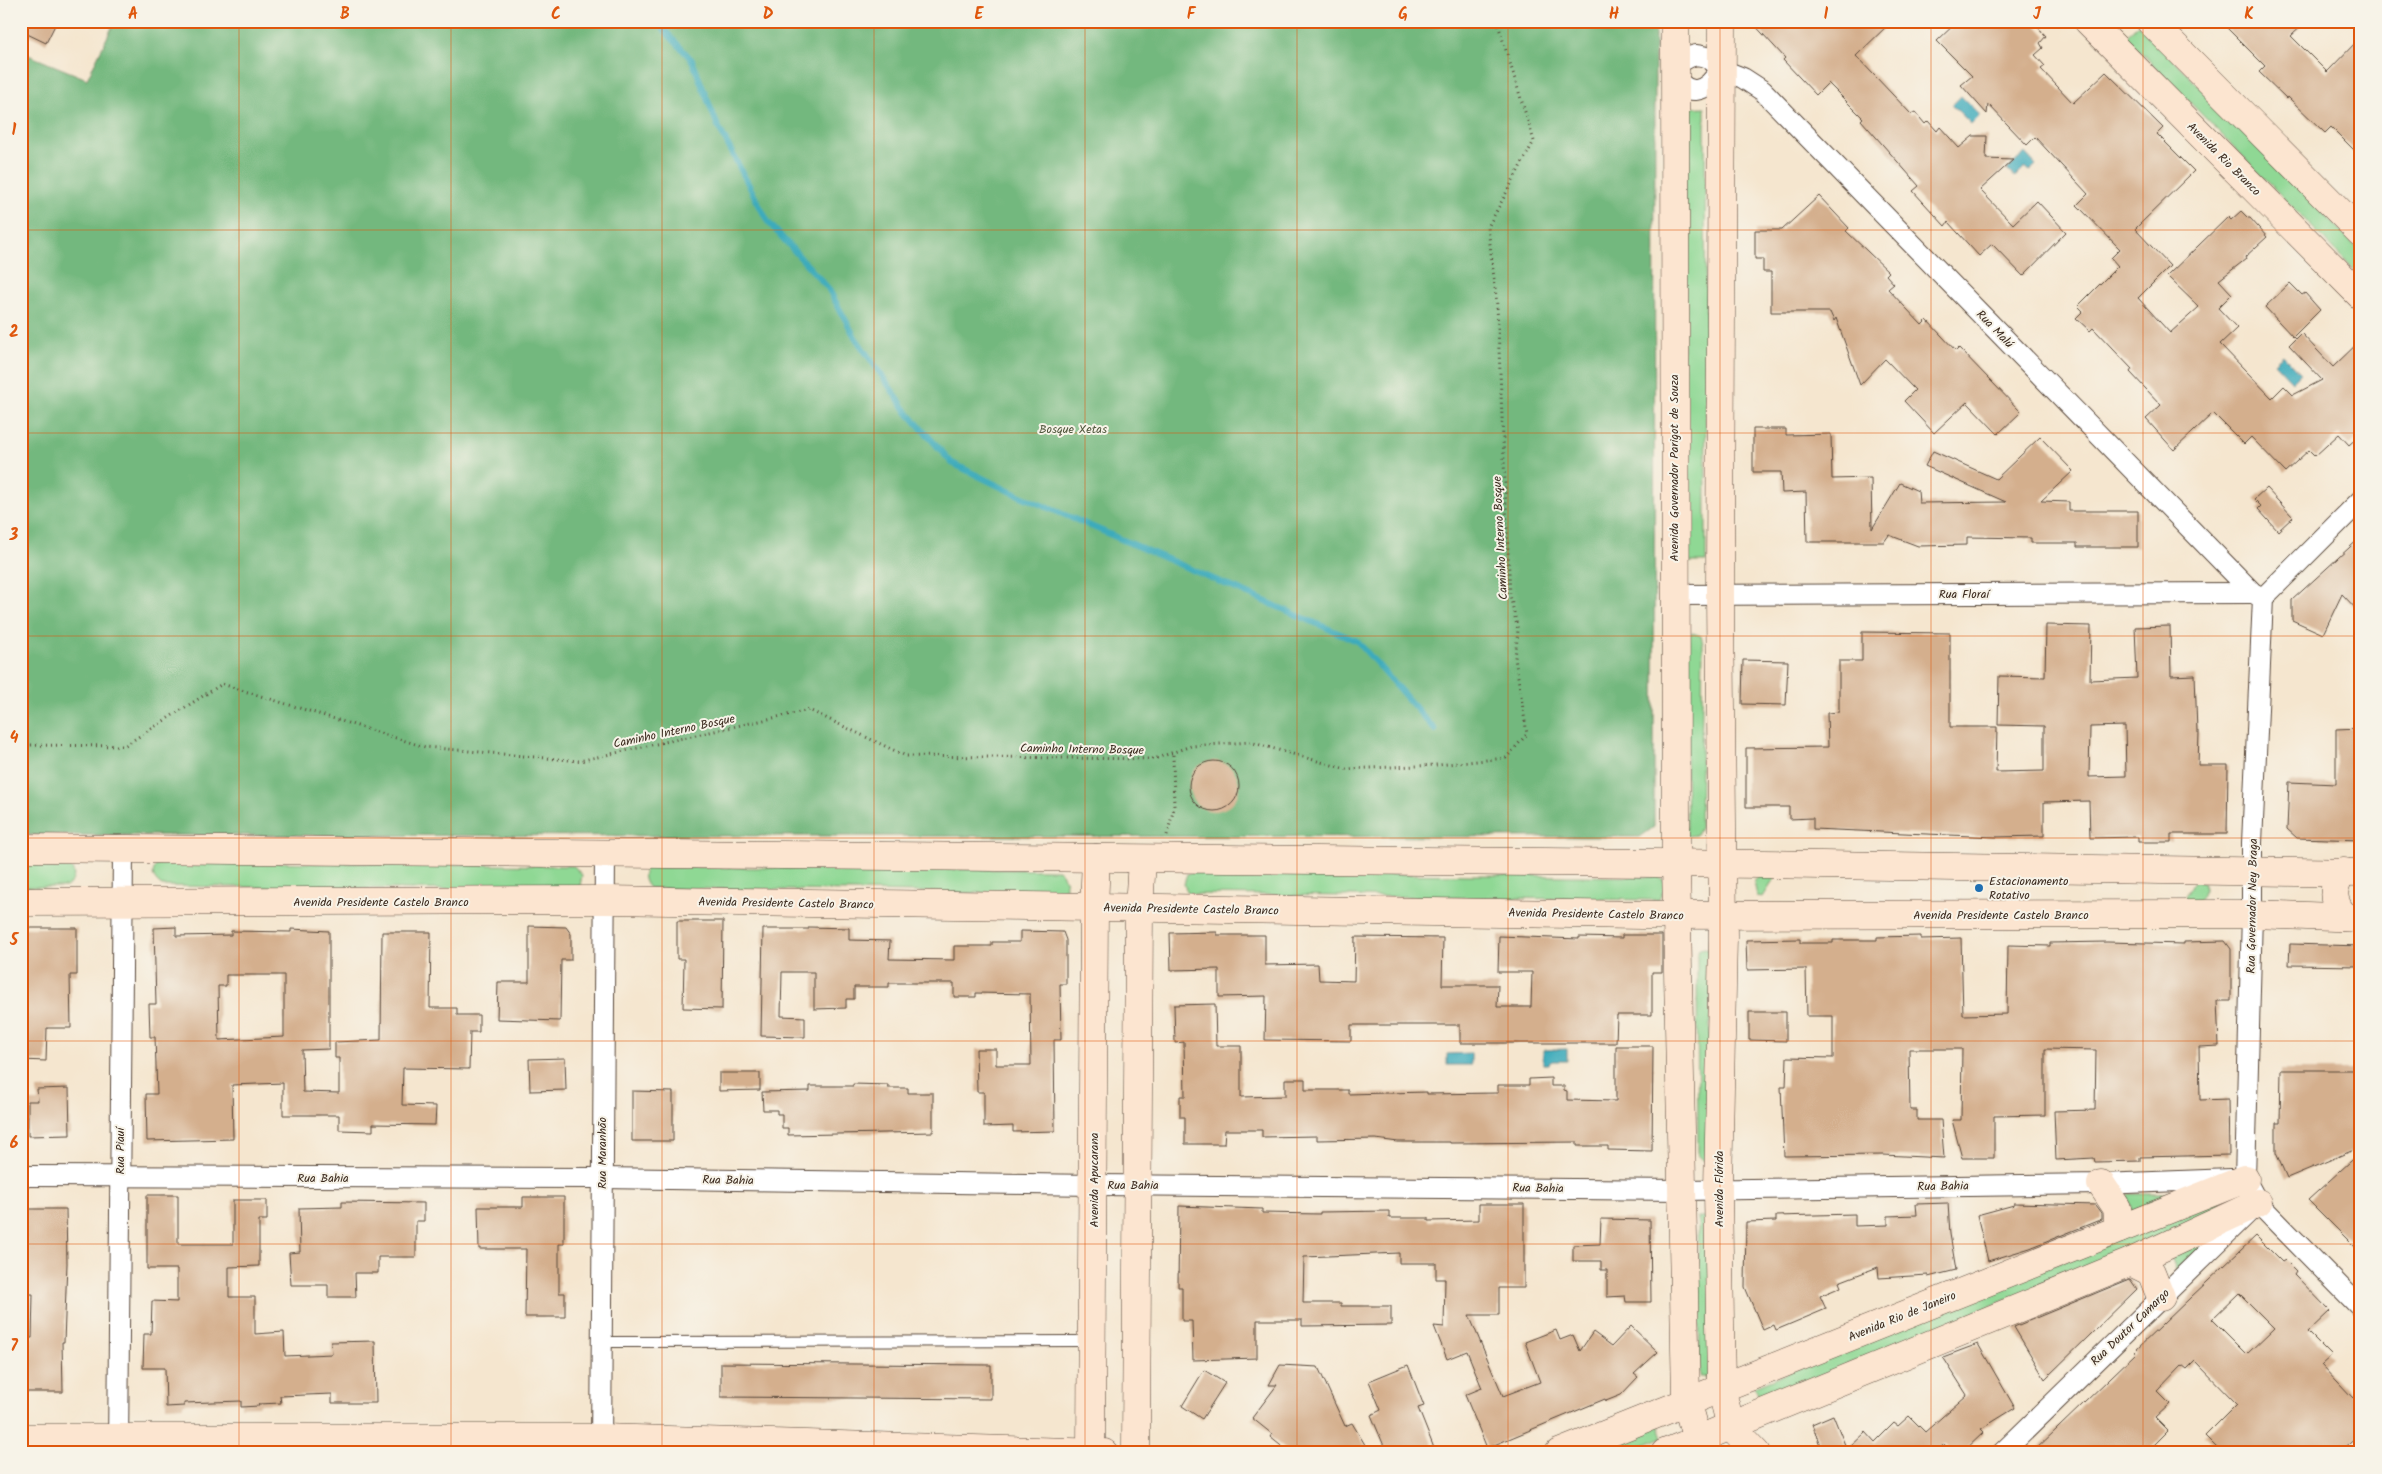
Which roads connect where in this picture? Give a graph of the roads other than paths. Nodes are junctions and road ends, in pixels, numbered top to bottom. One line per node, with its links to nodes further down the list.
1 (1675, 21): 6 (street, Avenida Governador Parigot de Souza)
2 (1722, 21): 5 (street)
3 (2150, 21): 7 (street)
4 (2102, 26): 8 (street, Avenida Rio Branco)
5 (1720, 69): 6 (street); 6 (street); 11 (street); 12 (street, Rua Malú)
6 (1674, 72): 10 (street, Avenida Governador Parigot de Souza)
7 (2361, 233)
8 (2361, 296)
9 (2361, 500): 12 (street)
10 (1674, 595): 11 (street, Rua Floraí); 18 (street, Avenida Governador Parigot de Souza)
11 (1720, 595): 12 (street, Rua Floraí); 19 (street)
12 (2258, 596): 21 (street, Rua Governador Ney Braga)
13 (21, 848): 14 (street)
14 (123, 849): 15 (street); 25 (street, Rua Piauí)
15 (605, 853): 16 (street); 23 (street, Rua Maranhão)
16 (1096, 858): 17 (street); 26 (street, Avenida Apucarana)
17 (1151, 860): 18 (street); 27 (street)
18 (1676, 863): 19 (street); 29 (street, Avenida Governador Parigot de Souza)
19 (1722, 864): 20 (street); 30 (street)
20 (2194, 870): 21 (street); 31 (street)
21 (2252, 871): 22 (street); 28 (street, Rua Governador Ney Braga)
22 (2352, 872): 32 (street)
23 (604, 900): 25 (street, Avenida Presidente Castelo Branco); 26 (street, Avenida Presidente Castelo Branco); 35 (street, Rua Maranhão)
24 (21, 902): 25 (street, Avenida Presidente Castelo Branco)
25 (122, 903): 34 (street, Rua Piauí)
26 (1094, 908): 27 (street, Avenida Presidente Castelo Branco); 39 (street, Avenida Apucarana)
27 (1139, 908): 29 (street, Avenida Presidente Castelo Branco); 37 (street)
28 (2252, 914): 31 (street, Avenida Presidente Castelo Branco); 32 (street, Avenida Presidente Castelo Branco); 36 (street, Rua Governador Ney Braga)
29 (1677, 915): 30 (street, Avenida Presidente Castelo Branco); 41 (street)
30 (1722, 915): 31 (street, Avenida Presidente Castelo Branco); 40 (street, Avenida Flórida)
31 (2191, 915)
32 (2353, 918)
33 (21, 1176): 34 (street, Rua Bahia)
34 (119, 1178): 35 (street, Rua Bahia); 54 (street, Rua Piauí)
35 (602, 1178): 39 (street, Rua Bahia); 48 (street, Rua Maranhão)
36 (2245, 1179): 38 (street, Rua Bahia); 42 (street, Rua Governador Ney Braga); 43 (street, Avenida Rio de Janeiro)
37 (1137, 1184): 39 (street, Rua Bahia); 41 (street, Rua Bahia); 57 (street)
38 (2101, 1184): 40 (street, Rua Bahia); 43 (street)
39 (1094, 1185): 47 (street, Avenida Apucarana)
40 (1718, 1189): 41 (street, Rua Bahia); 49 (street, Avenida Flórida)
41 (1683, 1190): 50 (street)
42 (2258, 1203): 44 (street); 45 (street, Rua Doutor Camargo); 46 (street, Rua Governador Ney Braga)
43 (2119, 1229): 49 (street, Avenida Rio de Janeiro)
44 (2131, 1262): 45 (street); 51 (street)
45 (2161, 1297): 61 (street, Rua Doutor Camargo)
46 (2361, 1308)
47 (1092, 1341): 48 (lane); 56 (street, Avenida Apucarana)
48 (601, 1342): 53 (street, Rua Maranhão)
49 (1721, 1388): 50 (street, Avenida Rio de Janeiro); 51 (street, Avenida Flórida)
50 (1686, 1401): 55 (street); 58 (street, Avenida Rio de Janeiro)
51 (1732, 1427): 55 (street); 60 (street, Avenida Flórida)
52 (21, 1438): 54 (street)
53 (601, 1445): 54 (street); 56 (street)
54 (118, 1446)
55 (1703, 1446): 59 (street)
56 (1095, 1452)
57 (1136, 1453)
58 (1559, 1453)
59 (1665, 1453)
60 (1756, 1453)
61 (2002, 1453)

